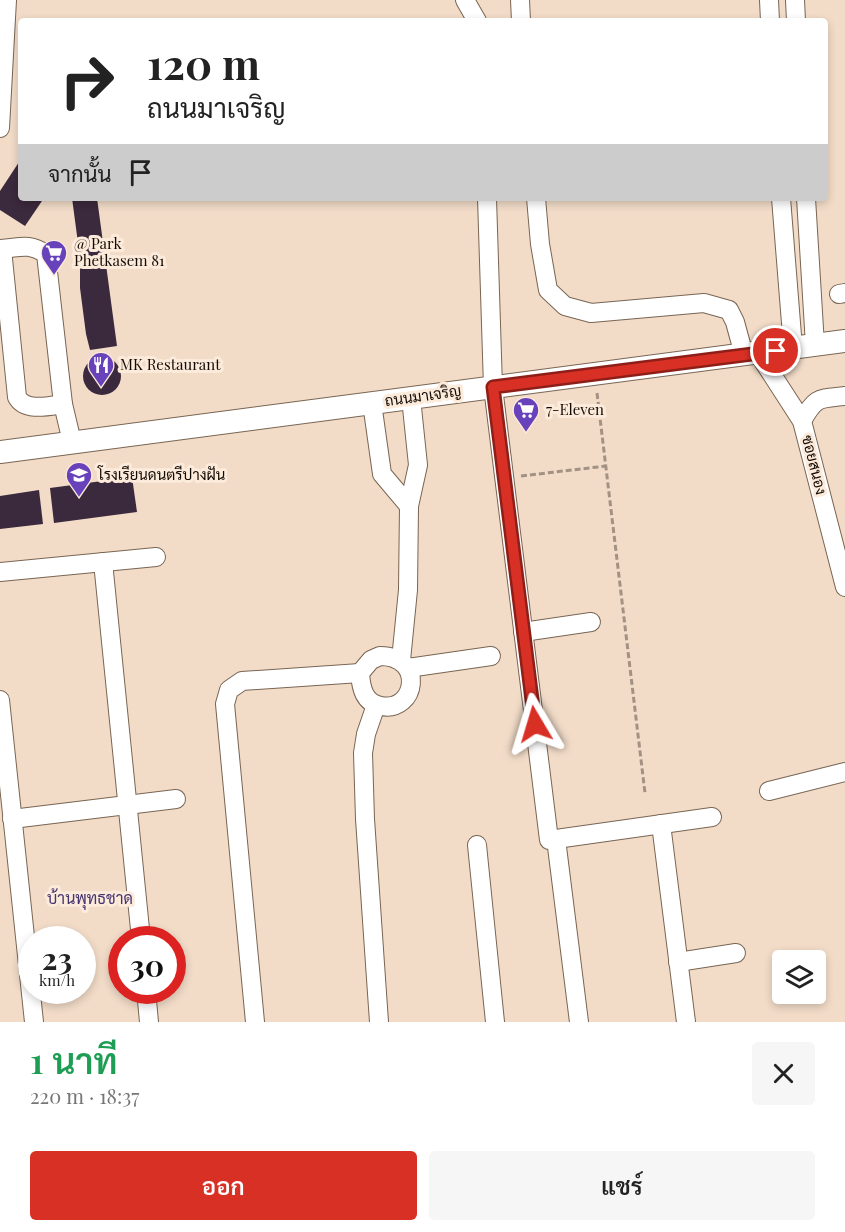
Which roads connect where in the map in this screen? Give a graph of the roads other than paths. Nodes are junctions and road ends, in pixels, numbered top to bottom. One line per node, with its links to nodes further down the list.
1 (7, 0): 10 (street)
2 (465, 0): 6 (street)
3 (520, 0): 7 (street)
4 (769, 0): 8 (street)
5 (795, 0): 9 (street)
6 (475, 18)
7 (521, 18)
8 (770, 18)
9 (796, 18)
10 (3, 20): 11 (street)
11 (0, 129)
12 (487, 201): 20 (street)
13 (536, 201): 19 (street, ซอยสนอง)
14 (781, 201): 18 (street)
15 (806, 201): 18 (street)
16 (1, 249): 23 (street); 23 (street)
17 (845, 341): 18 (main road, ถนนมาเจริญ)
18 (804, 347): 19 (main road, ถนนมาเจริญ)
19 (751, 354): 20 (main road, ถนนมาเจริญ); 25 (street, ซอยสนอง)
20 (493, 387): 22 (main road, ถนนมาเจริญ); 34 (street)
21 (845, 396): 25 (street)
22 (411, 398): 24 (main road, ถนนมาเจริญ); 28 (street)
23 (63, 404): 26 (street)
24 (372, 404): 26 (main road, ถนนมาเจริญ); 28 (street)
25 (802, 421): 32 (street, ซอยสนอง)
26 (72, 442): 27 (main road, ถนนมาเจริญ)
27 (0, 452)
28 (409, 506): 36 (street)
29 (156, 557): 30 (street)
30 (103, 562): 31 (street); 43 (street)
31 (0, 572)
32 (845, 587)
33 (591, 622): 34 (street)
34 (524, 632): 47 (street)
35 (491, 656): 36 (street)
36 (405, 664): 37 (street); 39 (street)
37 (360, 673): 39 (street); 55 (street)
38 (0, 700): 45 (street)
39 (376, 705): 56 (street)
40 (845, 772): 41 (street)
41 (769, 791)
42 (176, 799): 43 (street)
43 (127, 805): 45 (street); 49 (street)
44 (712, 817): 46 (street)
45 (12, 819): 53 (street)
46 (661, 824): 47 (street); 51 (street)
47 (553, 840): 58 (street)
48 (477, 845): 57 (street)
49 (140, 926)
50 (736, 952): 51 (street)
51 (678, 962): 59 (street)
52 (147, 1004): 54 (street)
53 (34, 1022)
54 (149, 1022)
55 (255, 1022)
56 (379, 1022)
57 (495, 1022)
58 (579, 1022)
59 (686, 1022)

